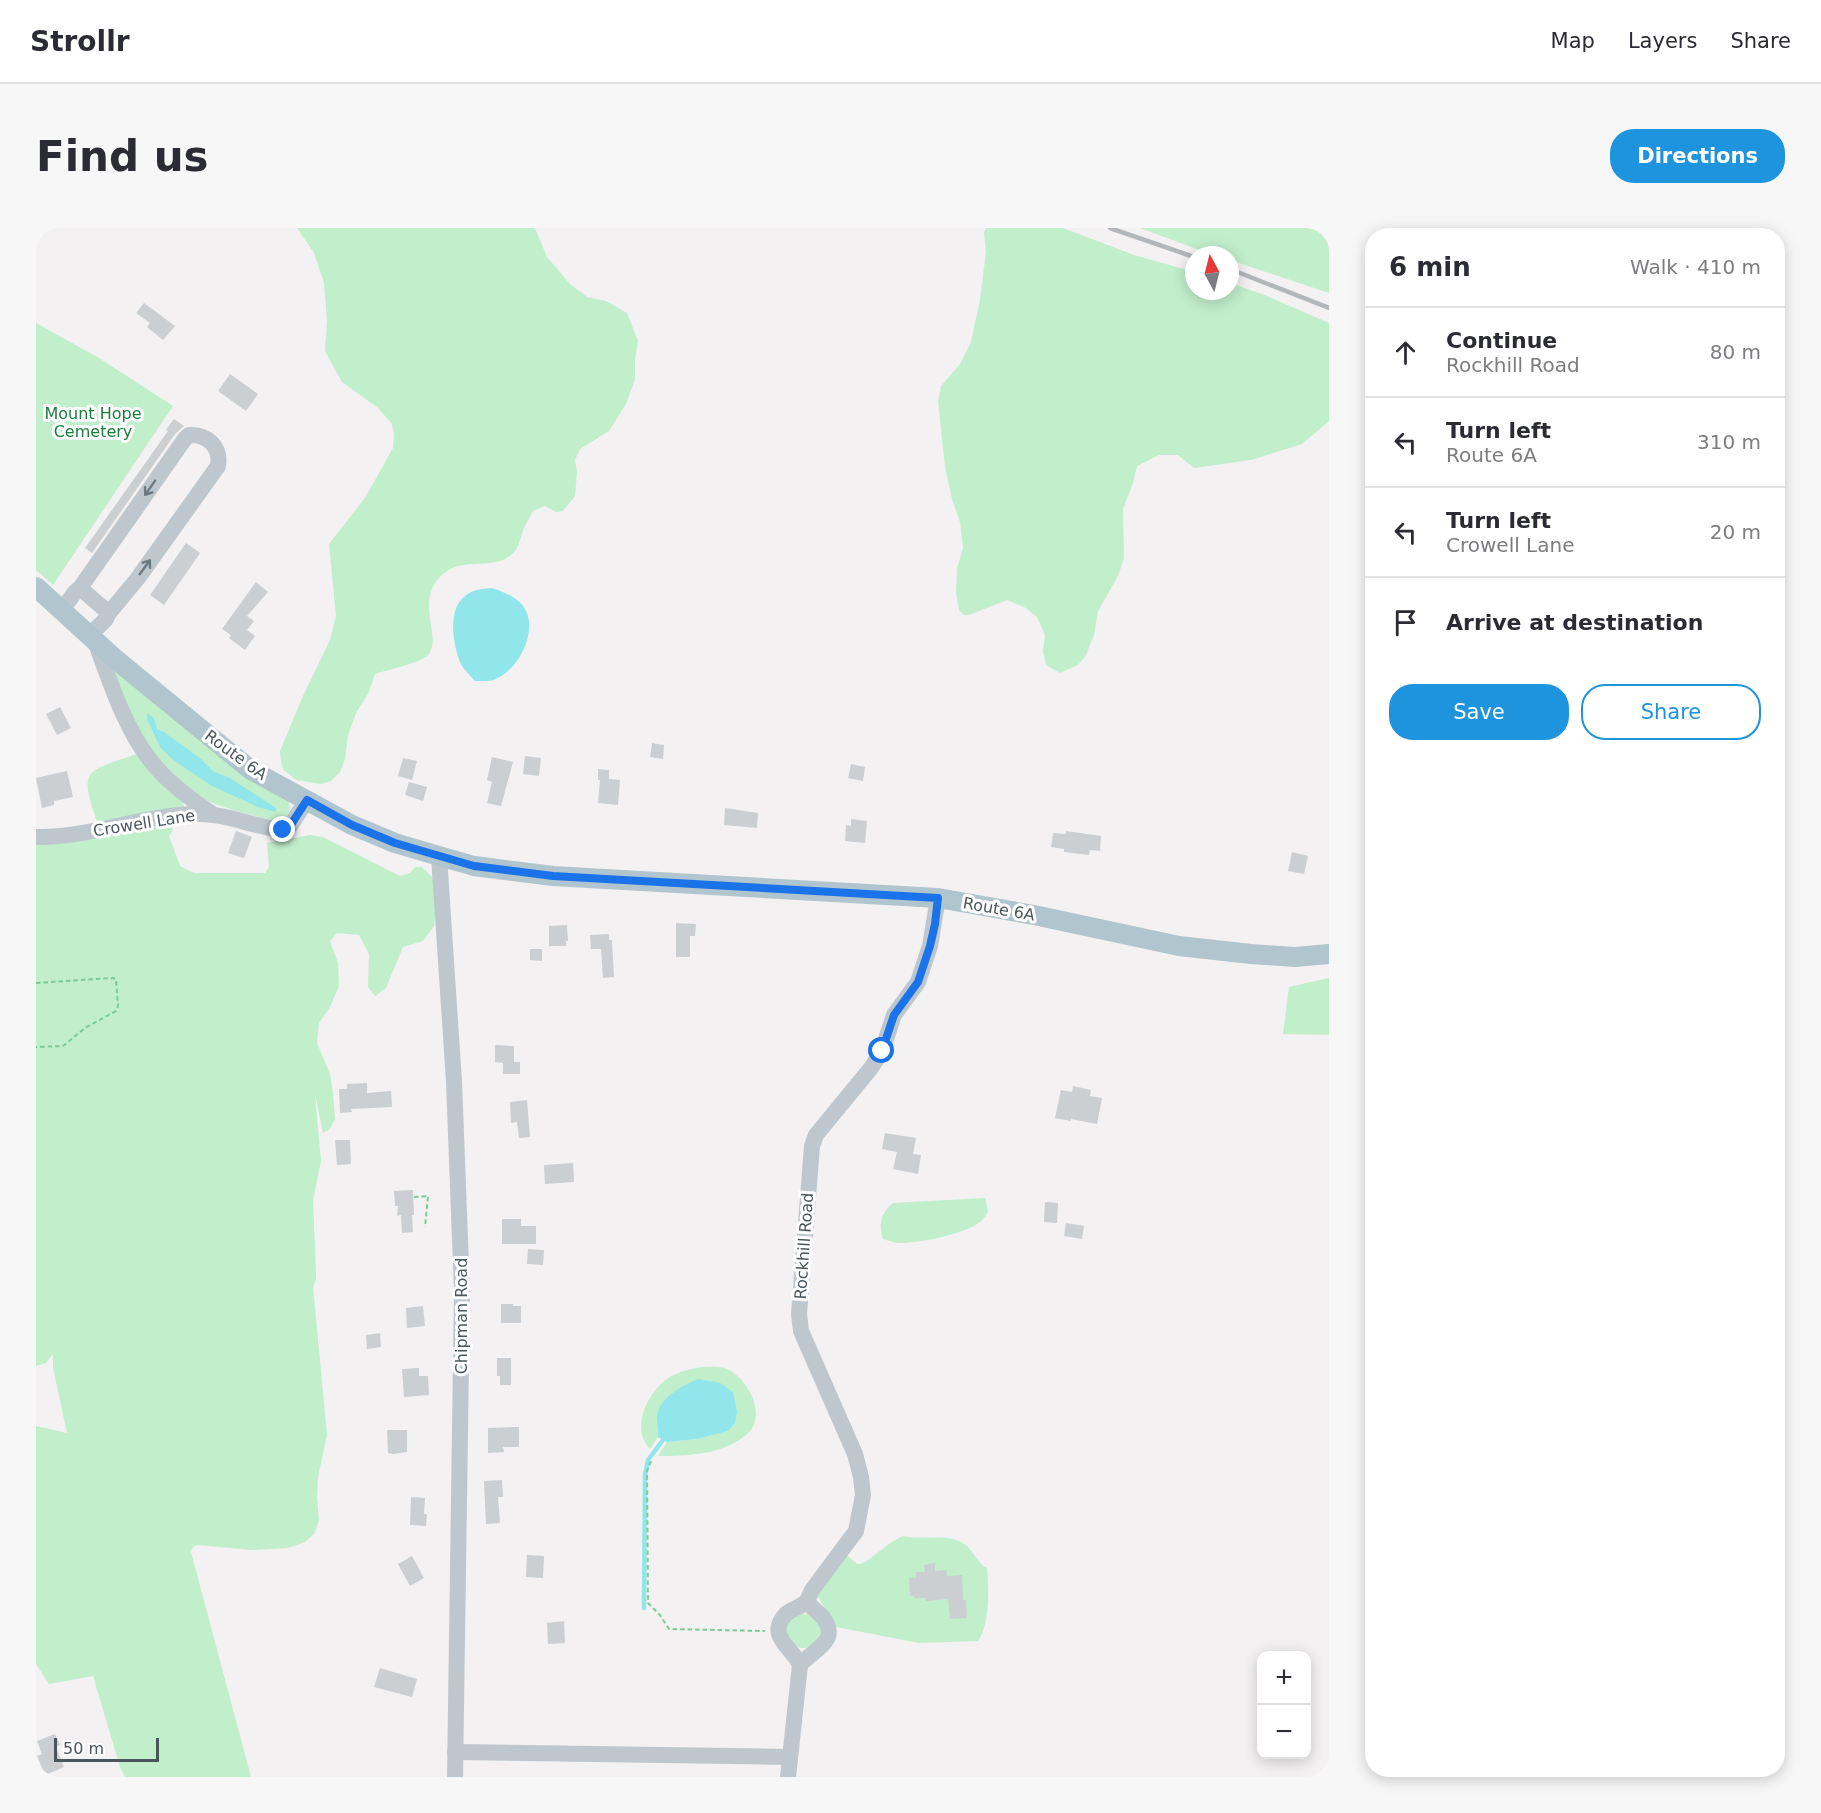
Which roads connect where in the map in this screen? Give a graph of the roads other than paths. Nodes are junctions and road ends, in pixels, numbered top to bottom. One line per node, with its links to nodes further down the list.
1 (36, 587): 3 (main road, Route 6A)
2 (80, 588): 3 (street); 4 (street); 4 (street, one-way to 2)
3 (62, 610): 5 (main road, Route 6A)
4 (109, 613): 5 (street)
5 (92, 638): 6 (main road, Route 6A); 7 (street)
6 (307, 800): 7 (street, Crowell Lane); 9 (main road, Route 6A)
7 (211, 813): 8 (street, Crowell Lane)
8 (36, 837)
9 (439, 856): 10 (main road, Route 6A); 14 (street, Chipman Road)
10 (938, 898): 11 (main road, Route 6A); 12 (street, Rockhill Road)
11 (1329, 954)
12 (807, 1601): 13 (street); 13 (street, Rockhill Road)
13 (800, 1665): 15 (street)
14 (455, 1752): 15 (street); 16 (street, Chipman Road)
15 (790, 1757): 17 (street)
16 (455, 1777)
17 (788, 1777)

